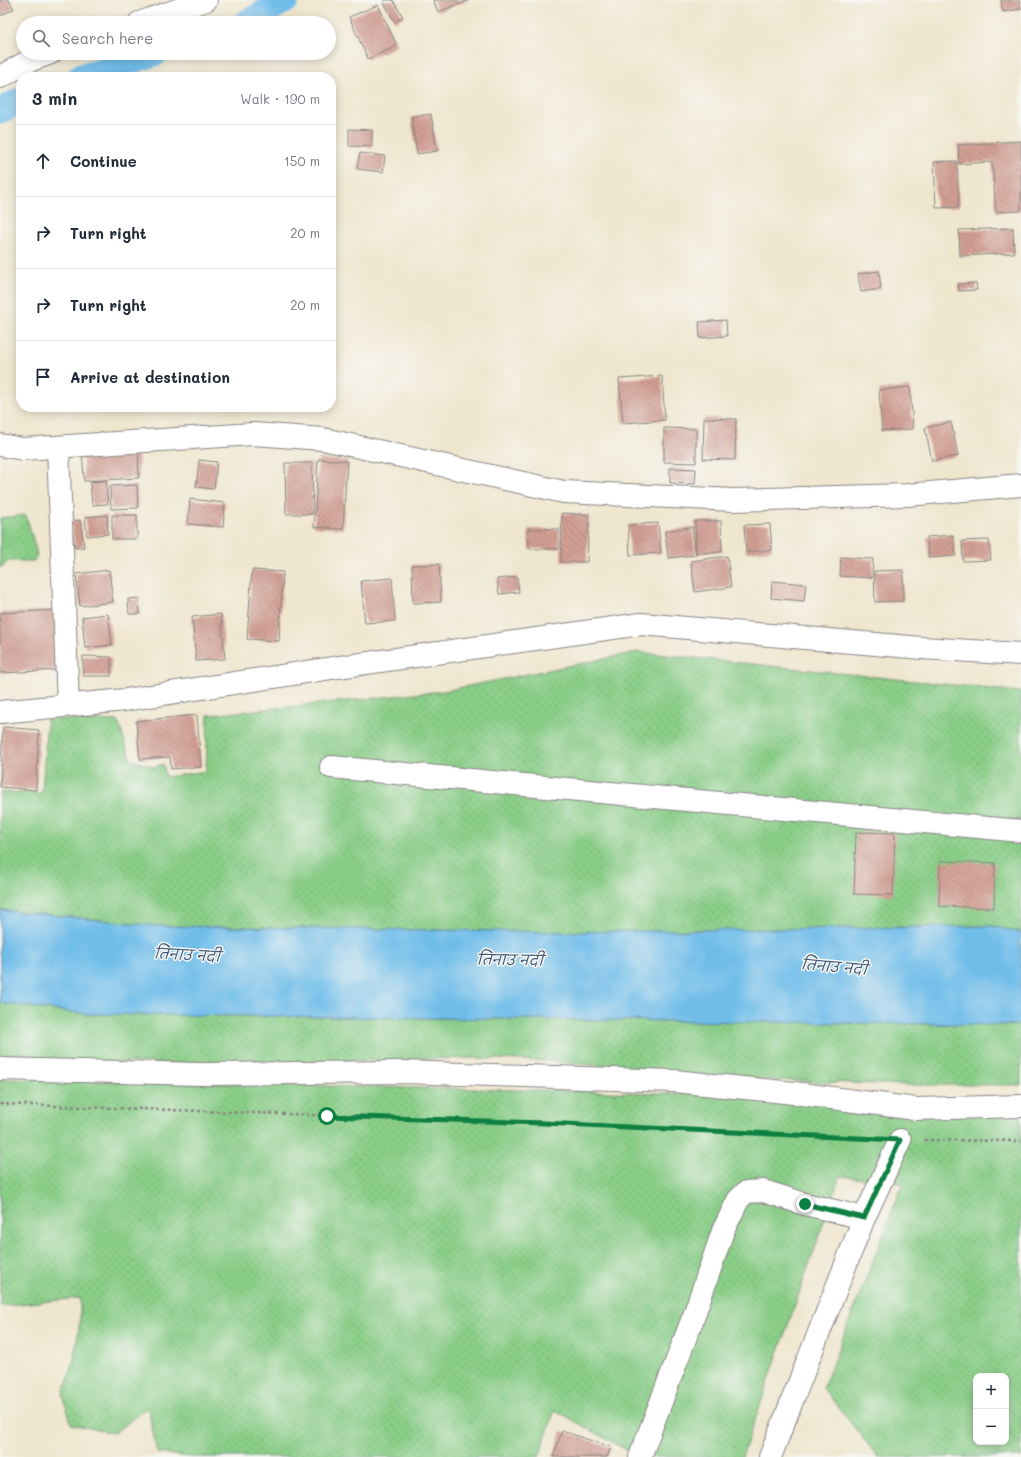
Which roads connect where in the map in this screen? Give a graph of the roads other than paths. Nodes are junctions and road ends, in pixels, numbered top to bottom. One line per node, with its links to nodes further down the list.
1 (206, 0): 2 (street)
2 (159, 16)
3 (29, 60): 4 (street)
4 (0, 77)
5 (0, 446): 6 (street)
6 (58, 447): 7 (street); 9 (street)
7 (1021, 485)
8 (1021, 654): 9 (street)
9 (68, 705): 10 (street)
10 (0, 712)
11 (331, 767): 12 (street)
12 (1021, 831)
13 (0, 1069): 14 (street)
14 (1021, 1106)
15 (900, 1140): 16 (street)
16 (864, 1218): 17 (street); 18 (street)
17 (640, 1457)
18 (770, 1457)

